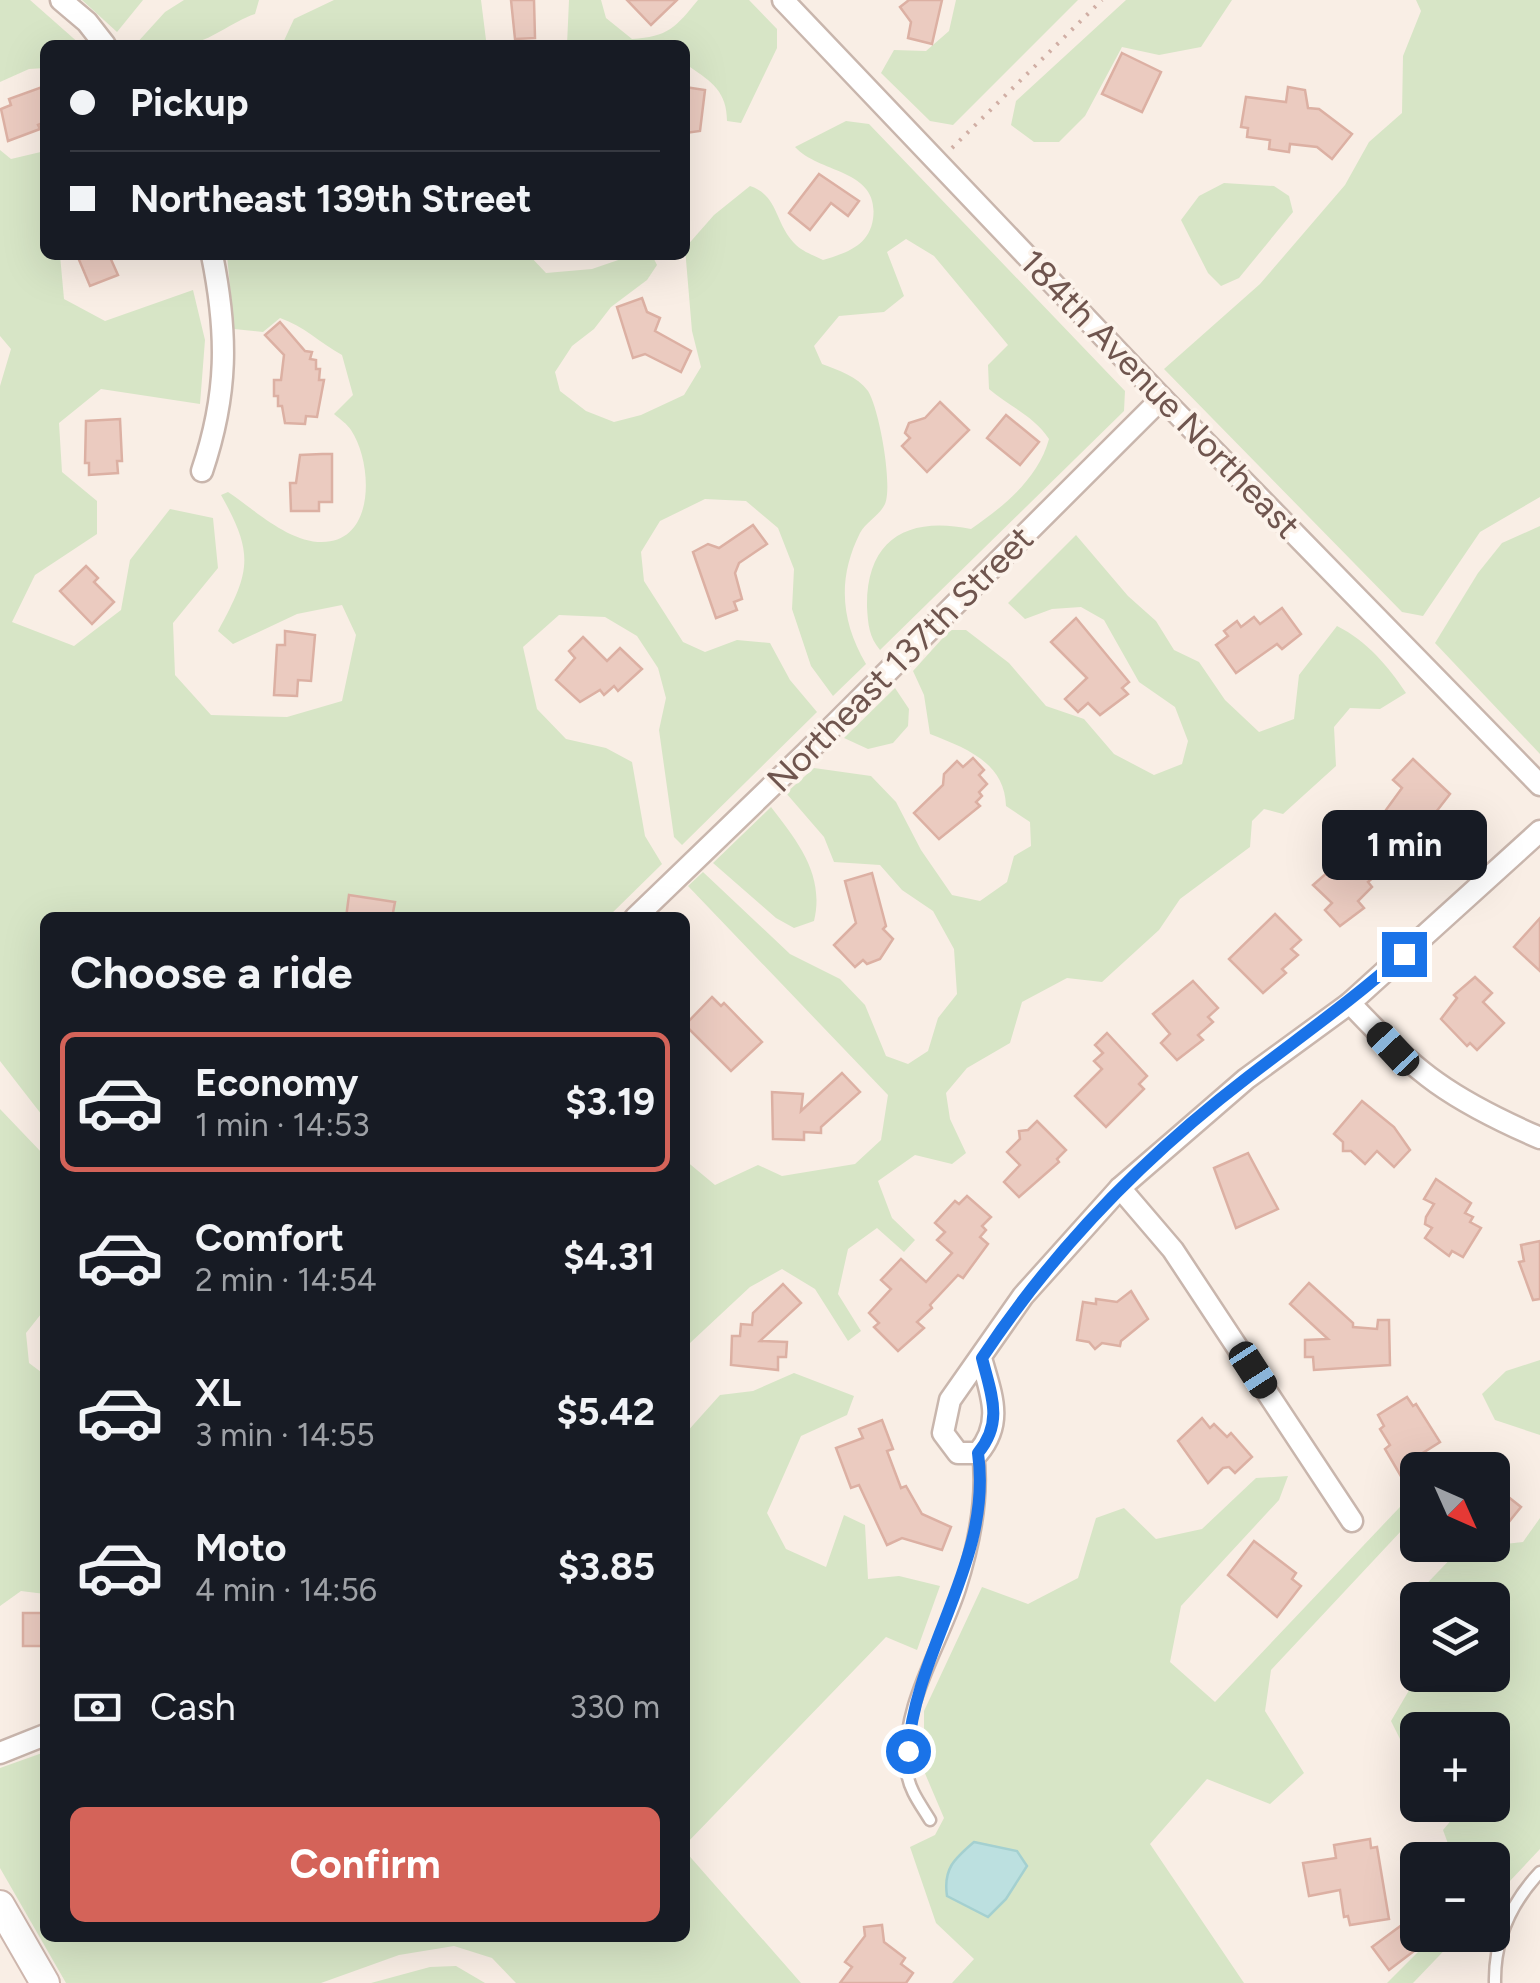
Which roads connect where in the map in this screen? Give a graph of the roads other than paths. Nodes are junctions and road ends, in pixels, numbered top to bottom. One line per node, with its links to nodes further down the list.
1 (61, 0): 3 (street)
2 (783, 0): 5 (street, 184th Avenue Northeast)
3 (101, 40)
4 (213, 260): 6 (street)
5 (1162, 398): 7 (street, 184th Avenue Northeast); 9 (street, Northeast 137th Street)
6 (202, 471)
7 (1540, 786)
8 (1540, 831): 10 (street)
9 (640, 912)
10 (1350, 1003): 11 (street); 12 (street)
11 (1540, 1138)
12 (1120, 1188): 13 (street); 15 (street)
13 (982, 1358): 14 (street); 14 (street)
14 (978, 1453): 18 (lane)
15 (1352, 1520)
16 (40, 1737): 17 (street)
17 (0, 1752)
18 (930, 1820)
19 (1540, 1872): 22 (lane)
20 (0, 1905): 21 (main road)
21 (45, 1983)
22 (1495, 1983)

